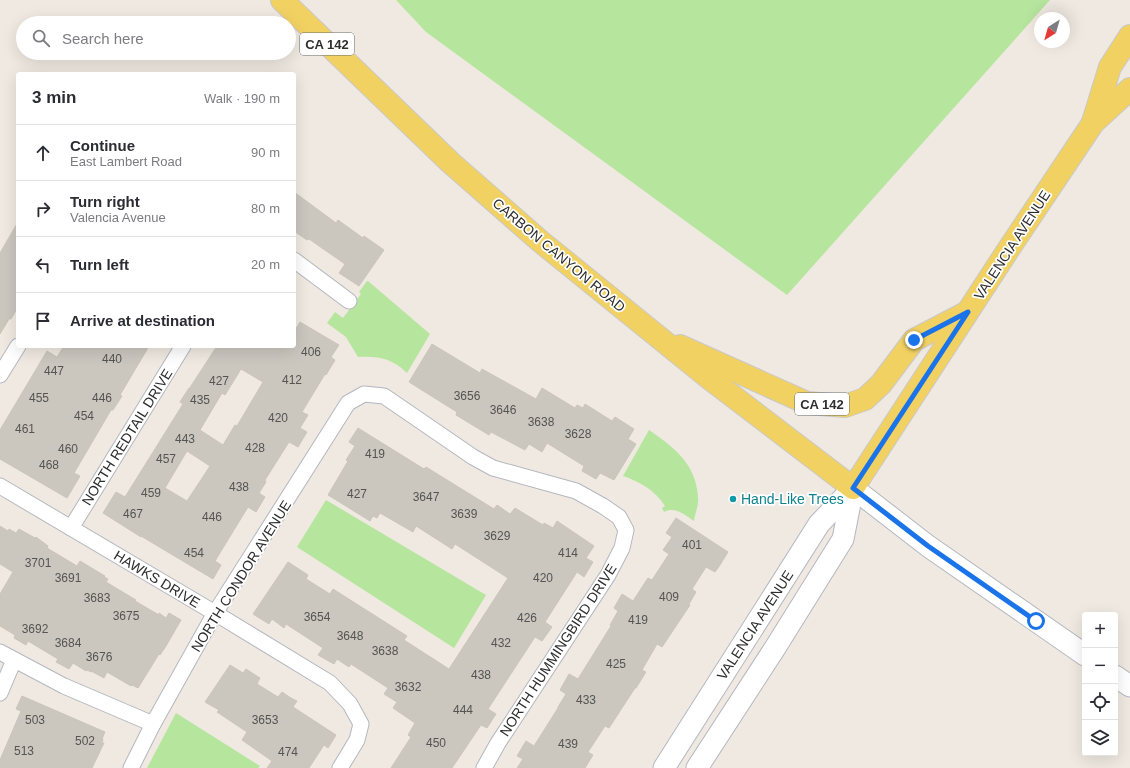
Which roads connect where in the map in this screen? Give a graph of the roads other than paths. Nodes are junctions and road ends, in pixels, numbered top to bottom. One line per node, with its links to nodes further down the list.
1 (282, 0): 8 (main road, CARBON CANYON ROAD / CA 142)
2 (1130, 36): 4 (main road, VALENCIA AVENUE / CA 142)
3 (1130, 89): 4 (main road, VALENCIA AVENUE / CA 142)
4 (1093, 123): 7 (main road, VALENCIA AVENUE / CA 142)
5 (296, 261): 6 (street)
6 (349, 301)
7 (968, 312): 8 (main road, CA 142); 14 (main road, VALENCIA AVENUE / CA 142)
8 (654, 334): 14 (main road, CARBON CANYON ROAD / CA 142)
9 (17, 348): 11 (street)
10 (182, 348): 15 (street, NORTH REDTAIL DRIVE)
11 (0, 375)
12 (364, 394): 16 (street, NORTH CONDOR AVENUE); 26 (street, NORTH HUMMINGBIRD DRIVE)
13 (0, 486): 15 (street, HAWKS DRIVE)
14 (853, 488): 18 (street); 27 (street, VALENCIA AVENUE); 28 (street, VALENCIA AVENUE)
15 (71, 528): 16 (street, HAWKS DRIVE)
16 (215, 613): 23 (street, NORTH CONDOR AVENUE); 25 (street, HAWKS DRIVE)
17 (0, 652): 19 (street)
18 (1082, 653)
19 (14, 660): 22 (street); 23 (street)
20 (1118, 678): 21 (street)
21 (1130, 686)
22 (0, 693)
23 (153, 724): 24 (street, NORTH CONDOR AVENUE)
24 (130, 768)
25 (340, 768)
26 (484, 768)
27 (664, 768)
28 (698, 768)

